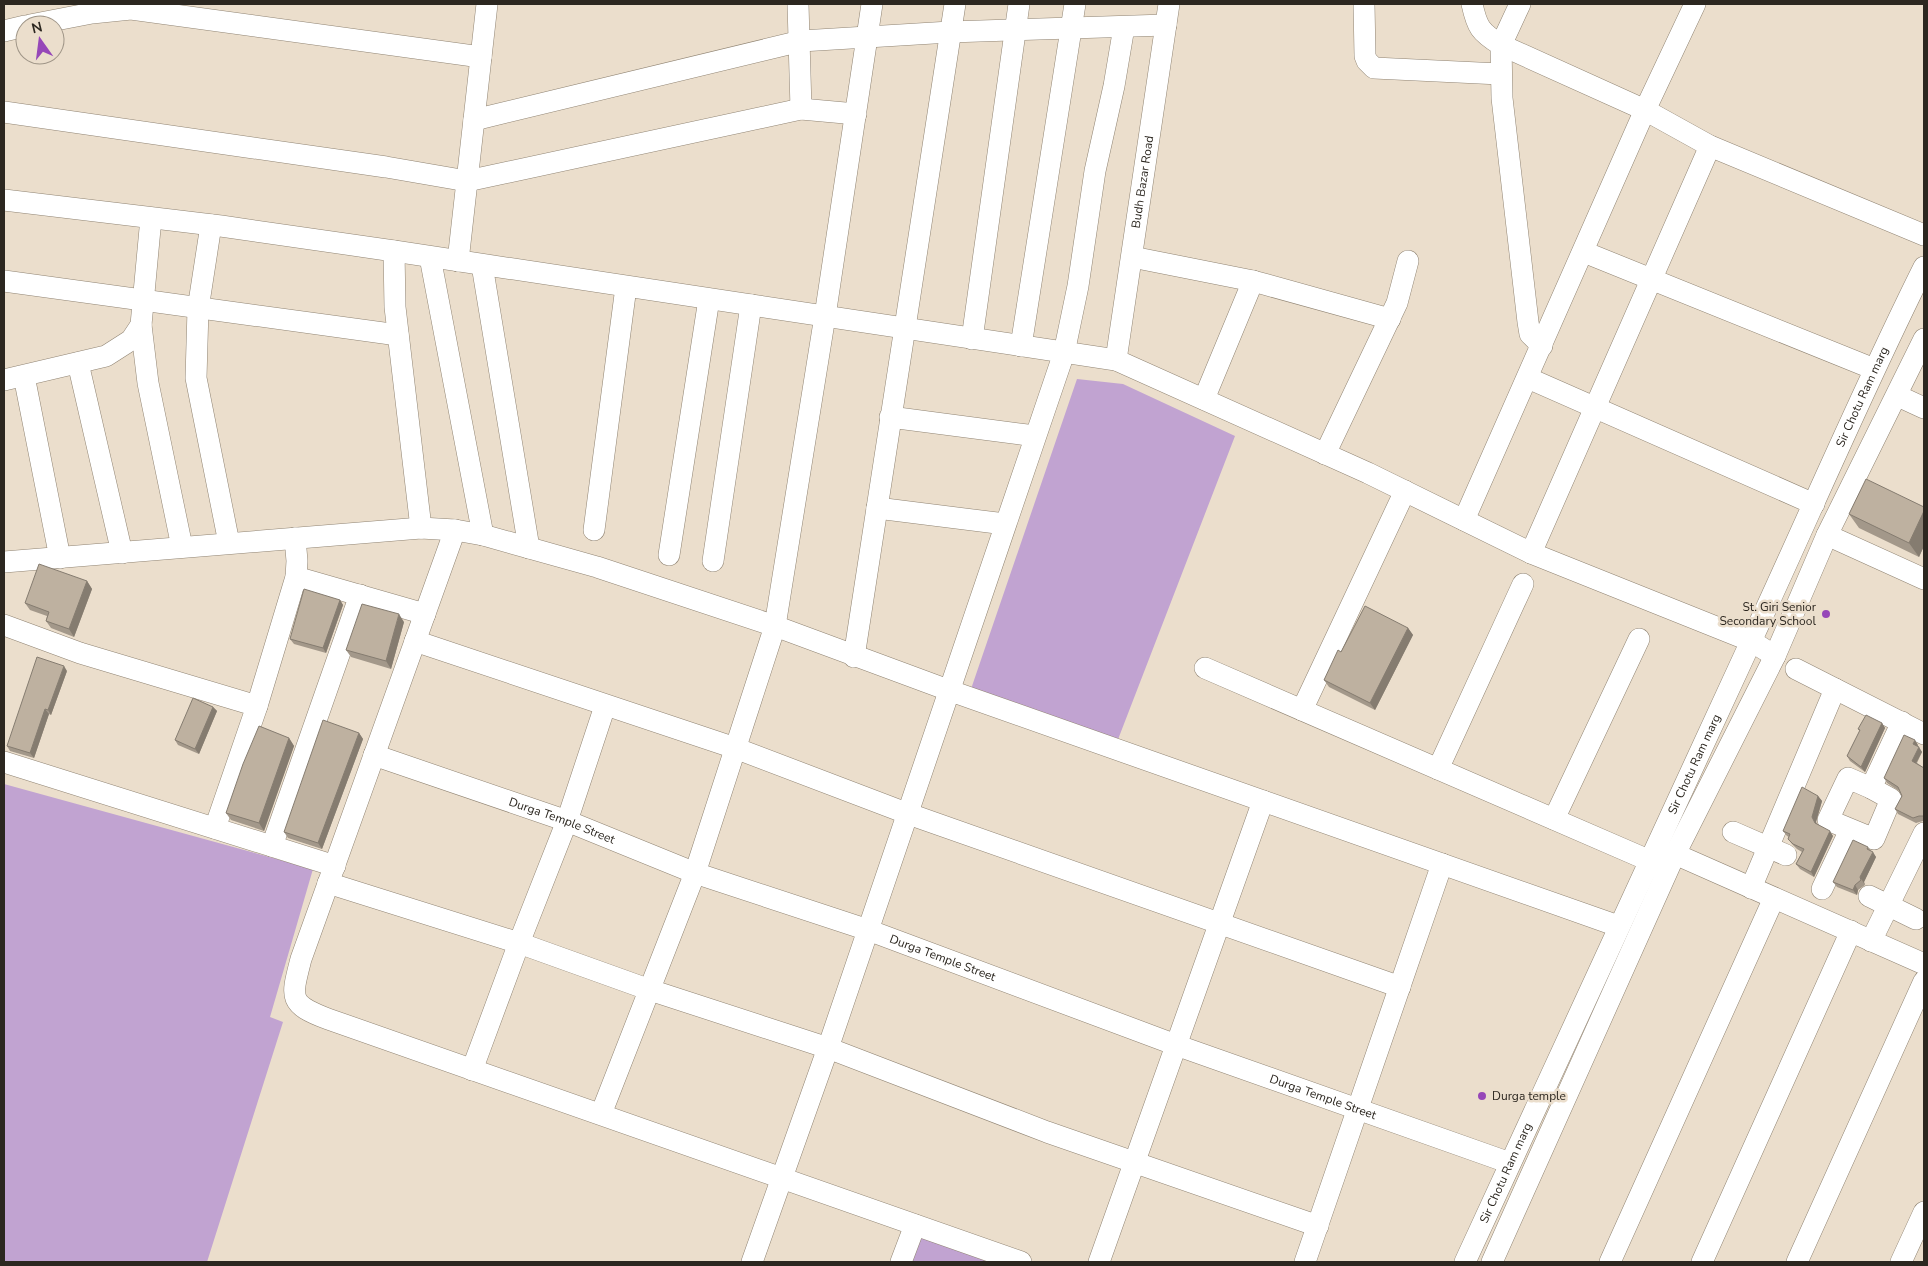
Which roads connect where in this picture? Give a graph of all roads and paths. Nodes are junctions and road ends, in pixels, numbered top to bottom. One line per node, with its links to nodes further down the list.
1 (487, 4): 22 (street)
2 (798, 4): 20 (street)
3 (872, 4): 19 (street)
4 (955, 4): 18 (street)
5 (1018, 4): 17 (street)
6 (1075, 4): 16 (street)
7 (1169, 4): 14 (street, Budh Bazar Road)
8 (1364, 4): 23 (street)
9 (1472, 4): 21 (street)
10 (1520, 4): 21 (street)
11 (1695, 4): 25 (street)
12 (132, 6): 13 (street); 22 (street)
13 (65, 18)
14 (1166, 25): 15 (street); 37 (street, Budh Bazar Road)
15 (1124, 26): 16 (street); 60 (street)
16 (1072, 28): 17 (street); 58 (street)
17 (1015, 31): 18 (street); 56 (street)
18 (950, 32): 19 (street); 54 (street)
19 (866, 37): 20 (street); 27 (street)
20 (800, 40): 24 (street); 28 (street)
21 (1501, 45): 23 (street); 25 (street)
22 (481, 57): 28 (street)
23 (1500, 74): 59 (street)
24 (801, 109): 27 (street); 30 (street)
25 (1645, 110): 29 (street); 36 (street)
26 (4, 112): 30 (street)
27 (856, 114): 51 (street)
28 (474, 120): 30 (street)
29 (1710, 146): 34 (street); 43 (street)
30 (468, 181): 40 (street)
31 (4, 200): 32 (street)
32 (152, 218): 33 (street); 48 (street)
33 (212, 225): 35 (street); 50 (street)
34 (1924, 235)
35 (394, 251): 38 (street); 55 (street)
36 (1584, 252): 43 (street); 59 (street)
37 (1132, 257): 45 (street); 61 (street, Budh Bazar Road)
38 (430, 258): 40 (street); 81 (street)
39 (1408, 261): 52 (street)
40 (458, 262): 41 (street)
41 (482, 265): 46 (street); 86 (street)
42 (1924, 268): 63 (street, Sir Chotu Ram marg)
43 (1652, 278): 63 (street); 68 (street)
44 (4, 281): 48 (street)
45 (1253, 281): 52 (street); 67 (street)
46 (626, 287): 47 (street); 80 (street)
47 (709, 299): 49 (street); 89 (street)
48 (144, 301): 50 (street); 53 (street)
49 (751, 305): 51 (street); 91 (street)
50 (198, 308): 55 (street); 84 (street)
51 (825, 316): 54 (street); 99 (street)
52 (1390, 319): 72 (street)
53 (141, 325): 62 (street); 85 (street)
54 (904, 328): 56 (street); 70 (street)
55 (398, 335): 78 (street)
56 (972, 339): 58 (street)
57 (1924, 340): 66 (street, Sir Chotu Ram marg)
58 (1021, 346): 60 (street)
59 (1542, 346): 65 (street)
60 (1064, 353): 61 (street); 71 (street)
61 (1116, 360): 67 (street)
62 (78, 363): 64 (street); 88 (street)
63 (1874, 369): 74 (street, Sir Chotu Ram marg)
64 (14, 378): 90 (street)
65 (1528, 378): 68 (street); 76 (street)
66 (1898, 396): 69 (street); 82 (street, Sir Chotu Ram marg)
67 (1204, 399): 72 (street)
68 (1594, 408): 74 (street); 87 (street)
69 (1924, 408)
70 (890, 417): 71 (street); 75 (street)
71 (1035, 436): 77 (street)
72 (1325, 454): 73 (street)
73 (1405, 491): 76 (street); 111 (street)
74 (1814, 504): 102 (street, Sir Chotu Ram marg)
75 (877, 508): 77 (street); 104 (street)
76 (1464, 520): 87 (street)
77 (1005, 524): 108 (street)
78 (421, 528): 79 (street); 83 (street)
79 (454, 530): 81 (street); 97 (street)
80 (594, 530)
81 (483, 535): 86 (street)
82 (1827, 535): 94 (street); 103 (street, Sir Chotu Ram marg)
83 (295, 538): 84 (street); 93 (street)
84 (229, 543): 85 (street)
85 (182, 547): 88 (street)
86 (529, 548): 99 (street)
87 (1531, 552): 102 (street)
88 (122, 553): 90 (street)
89 (669, 555)
90 (60, 558): 92 (street)
91 (712, 561)
92 (4, 562)
93 (296, 577): 96 (street); 109 (street)
94 (1924, 579)
95 (1523, 584): 117 (street)
96 (360, 595): 97 (street); 127 (street)
97 (424, 614): 101 (street)
98 (4, 625): 109 (street)
99 (775, 626): 104 (street); 114 (street)
100 (1640, 639): 121 (street)
101 (415, 641): 110 (street); 115 (street)
102 (1751, 641): 103 (street); 130 (street, Sir Chotu Ram marg)
103 (1775, 656): 129 (street, Sir Chotu Ram marg)
104 (854, 657): 108 (street)
105 (1206, 668): 111 (street)
106 (1796, 669): 107 (street)
107 (1835, 689): 112 (street); 128 (street)
108 (948, 690): 119 (street); 120 (street)
109 (257, 706): 123 (street)
110 (606, 706): 114 (street); 122 (street)
111 (1302, 710): 117 (street)
112 (1902, 722): 113 (street); 118 (street)
113 (1924, 734)
114 (735, 748): 120 (street); 132 (street)
115 (374, 755): 122 (street, Durga Temple Street); 133 (street)
116 (4, 762): 123 (street)
117 (1438, 769): 121 (street)
118 (1871, 788): 124 (street); 124 (street)
119 (1263, 800): 131 (street); 140 (street)
120 (906, 813): 140 (street); 142 (street)
121 (1554, 819): 130 (street)
122 (567, 821): 132 (street, Durga Temple Street); 145 (street)
123 (216, 828): 127 (street)
124 (1850, 830): 135 (street)
125 (1733, 832): 128 (street)
126 (1924, 833): 138 (street)
127 (272, 846): 133 (street)
128 (1777, 852): 134 (street)
129 (1675, 854): 134 (street); 168 (street, Sir Chotu Ram marg)
130 (1648, 860): 141 (street, Sir Chotu Ram marg)
131 (1442, 864): 141 (street); 148 (street)
132 (695, 873): 142 (street, Durga Temple Street); 149 (street)
133 (332, 875): 145 (street); 152 (street)
134 (1751, 888): 137 (street)
135 (1822, 889)
136 (1869, 896): 138 (street)
137 (1774, 898): 143 (street); 169 (street)
138 (1890, 906): 139 (street); 144 (street)
139 (1916, 919)
140 (1219, 923): 148 (street); 150 (street)
141 (1618, 926): 156 (street, Sir Chotu Ram marg)
142 (868, 930): 150 (street, Durga Temple Street); 151 (street)
143 (1851, 931): 144 (street); 170 (street)
144 (1871, 941): 146 (street)
145 (519, 942): 149 (street); 152 (street)
146 (1924, 964)
147 (1924, 980): 171 (street)
148 (1400, 986): 153 (street)
149 (650, 990): 151 (street); 154 (street)
150 (1176, 1045): 153 (street, Durga Temple Street); 155 (street)
151 (828, 1048): 155 (street); 157 (street)
152 (472, 1070): 154 (street)
153 (1358, 1109): 156 (street, Durga Temple Street); 160 (street)
154 (601, 1114): 157 (street)
155 (1134, 1162): 160 (street); 165 (street)
156 (1510, 1163): 167 (street, Sir Chotu Ram marg)
157 (781, 1178): 159 (street); 162 (street)
158 (1924, 1212): 161 (street)
159 (915, 1225): 163 (street); 164 (street)
160 (1318, 1226): 166 (street)
161 (1919, 1236): 172 (street)
162 (752, 1262)
163 (901, 1262)
164 (1021, 1262)
165 (1099, 1262)
166 (1305, 1262)
167 (1465, 1262)
168 (1492, 1262)
169 (1610, 1262)
170 (1702, 1262)
171 (1796, 1262)
172 (1901, 1262)

